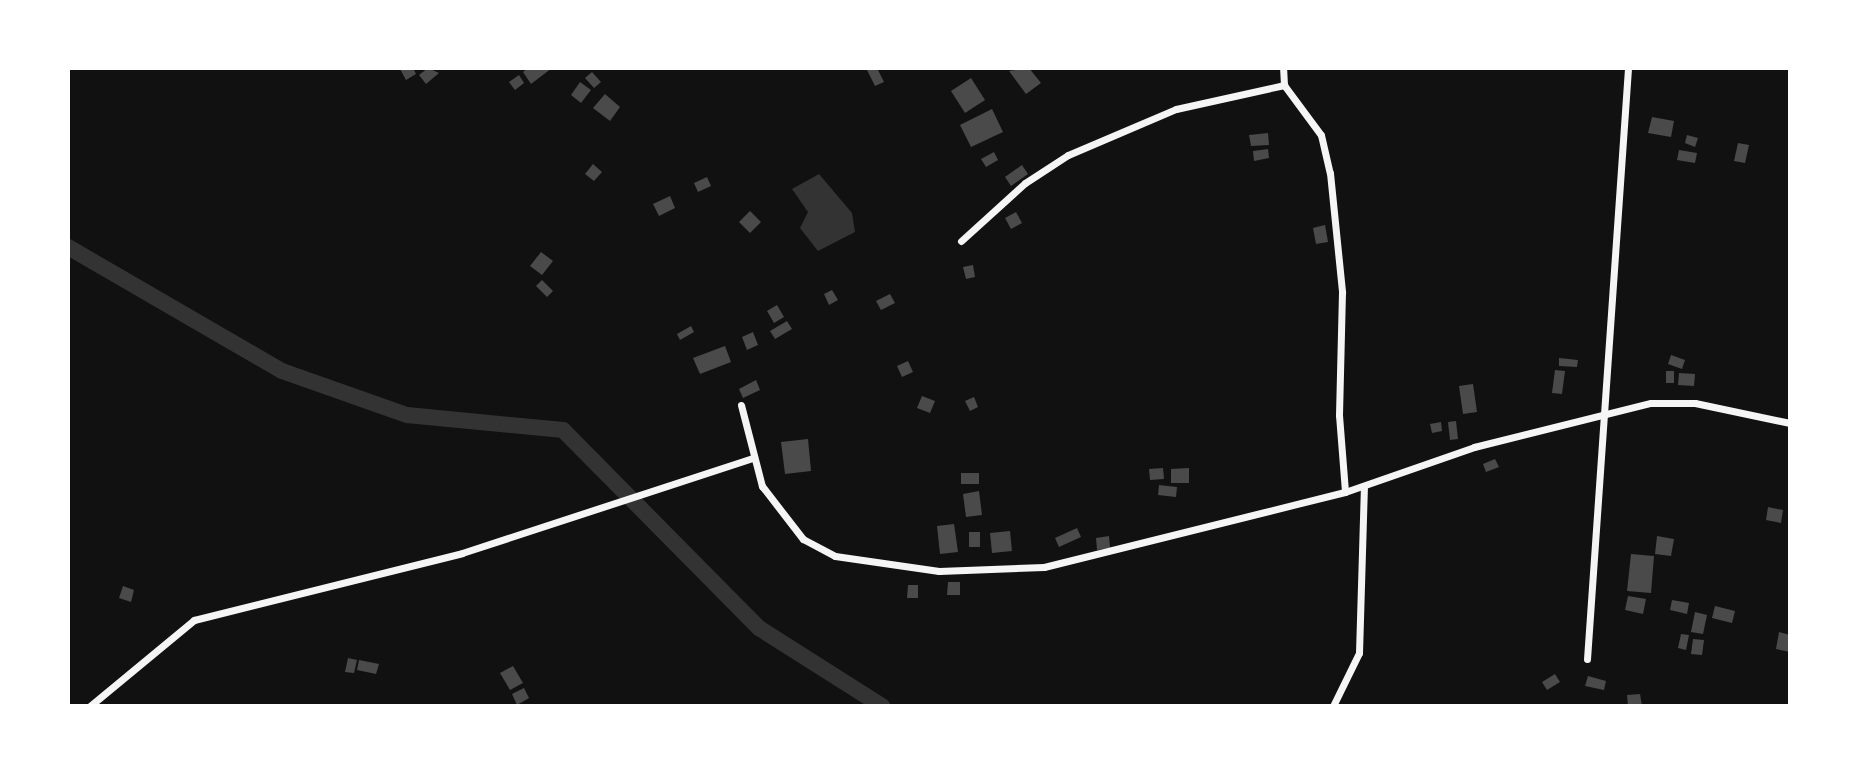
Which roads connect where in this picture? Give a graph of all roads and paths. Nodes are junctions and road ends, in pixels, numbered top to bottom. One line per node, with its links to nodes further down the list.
1 (1283, 68): 3 (street)
2 (1628, 68): 6 (street)
3 (1284, 85): 4 (street); 10 (street)
4 (961, 241)
5 (741, 405): 8 (street)
6 (1608, 412): 7 (street); 9 (street); 11 (street)
7 (1790, 422)
8 (752, 458): 10 (street); 12 (street)
9 (1364, 486): 10 (street); 13 (street)
10 (1345, 492)
11 (1587, 659)
12 (90, 706)
13 (1333, 706)

